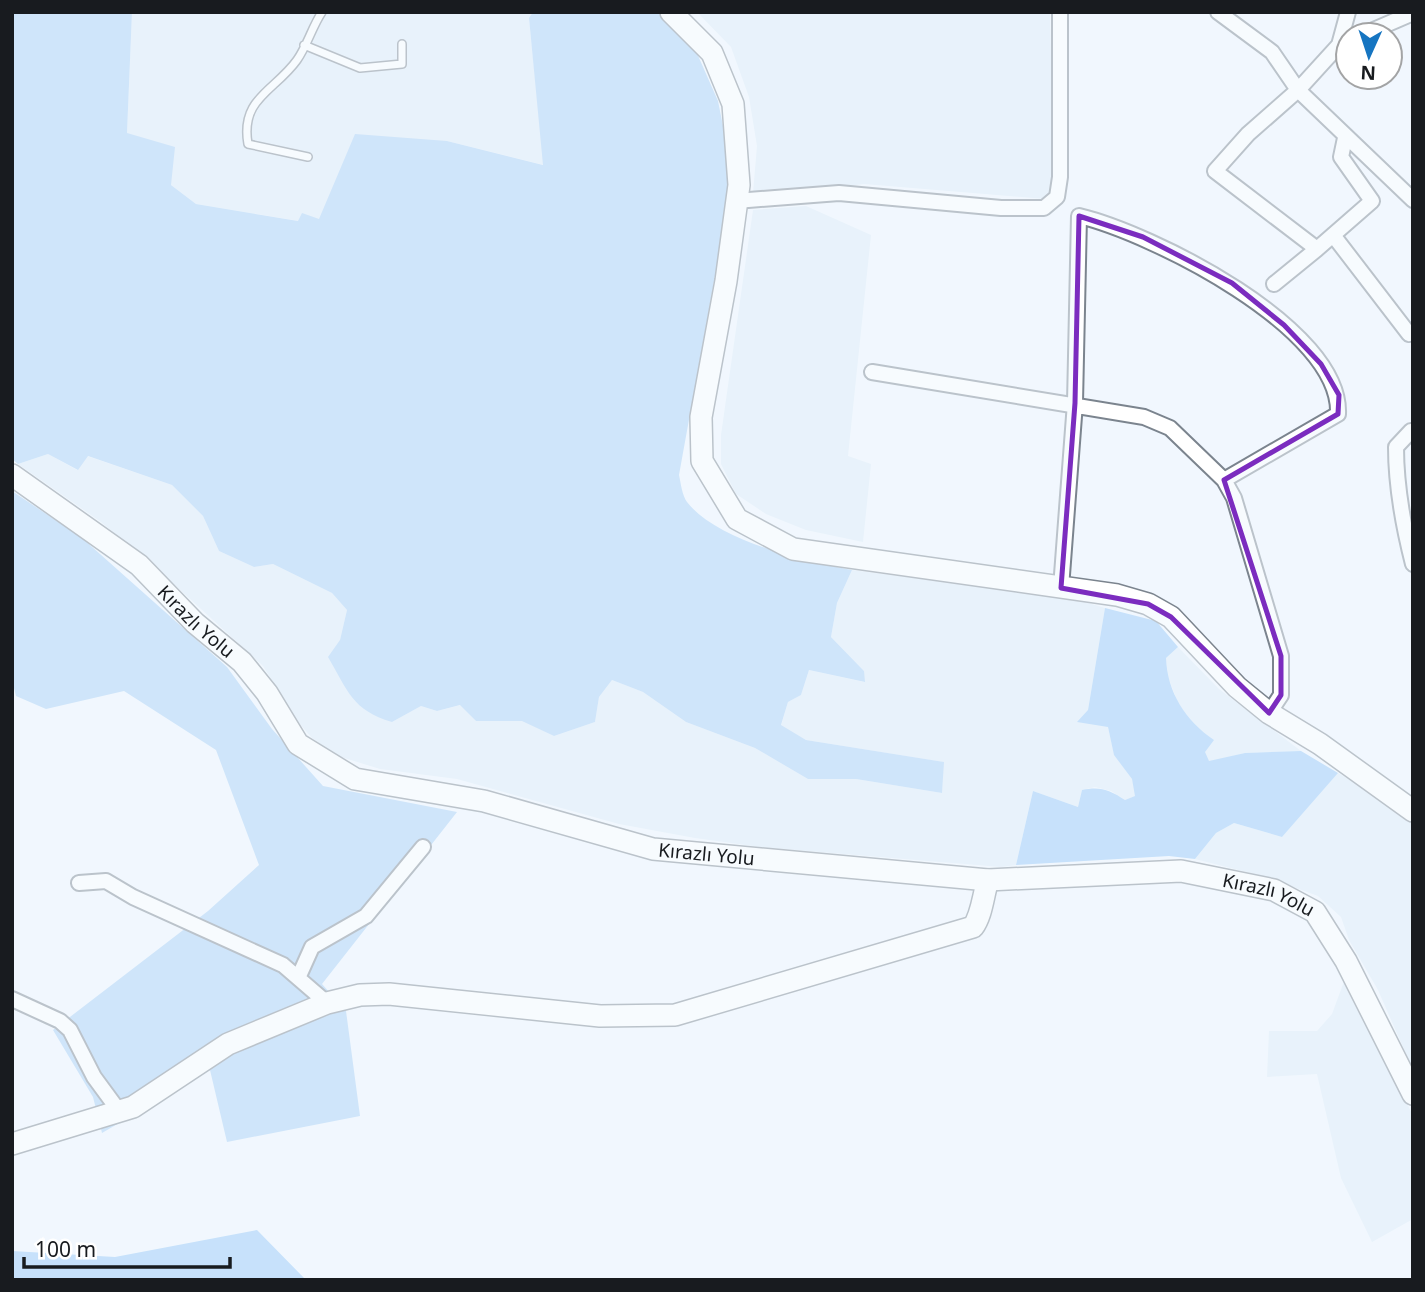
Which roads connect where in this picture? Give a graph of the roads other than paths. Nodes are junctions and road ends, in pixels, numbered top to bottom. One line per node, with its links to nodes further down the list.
1 (322, 12): 8 (lane)
2 (671, 12): 14 (street)
3 (1060, 12): 14 (street)
4 (1219, 12): 10 (street)
5 (1413, 13): 6 (street)
6 (1394, 21)
7 (402, 44): 8 (lane)
8 (304, 45): 12 (lane)
9 (1334, 52): 10 (street)
10 (1298, 90): 11 (street); 16 (street)
11 (1345, 138): 13 (street); 15 (street)
12 (308, 157)
13 (1413, 200)
14 (736, 201): 25 (street)
15 (1333, 235): 16 (street); 18 (street)
16 (1317, 249): 17 (street)
17 (1274, 284)
18 (1413, 331)
19 (872, 372): 20 (street)
20 (1075, 403): 23 (street); 23 (street); 25 (street)
21 (1411, 432): 24 (street)
22 (12, 475): 29 (street, Kırazlı Yolu)
23 (1224, 480): 26 (street)
24 (1413, 564)
25 (1060, 588): 26 (street)
26 (1269, 713): 27 (street)
27 (1413, 811)
28 (423, 847): 31 (street)
29 (988, 880): 33 (street); 34 (street, Kırazlı Yolu)
30 (79, 883): 31 (street)
31 (299, 976): 33 (street)
32 (12, 999): 35 (street)
33 (327, 1003): 35 (street)
34 (1413, 1094)
35 (119, 1111): 36 (street)
36 (12, 1144)

